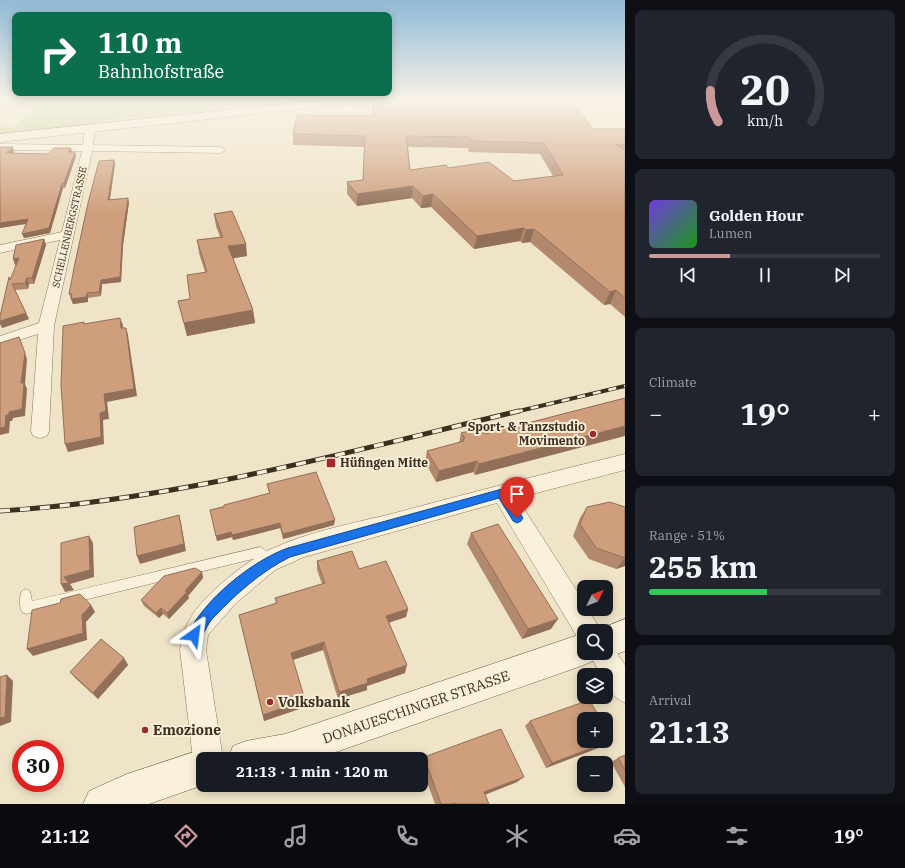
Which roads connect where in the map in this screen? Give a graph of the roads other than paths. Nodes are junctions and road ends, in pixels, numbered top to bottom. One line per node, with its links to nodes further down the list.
1 (89, 138): 3 (street, SCHELLENBERGSTRASSE)
2 (0, 147): 3 (street)
3 (88, 148): 4 (street); 5 (street, SCHELLENBERGSTRASSE)
4 (221, 150)
5 (67, 235): 6 (street); 7 (street, SCHELLENBERGSTRASSE)
6 (0, 249)
7 (46, 326): 8 (street); 9 (street, SCHELLENBERGSTRASSE)
8 (0, 341)
9 (40, 431)
10 (625, 462): 11 (street)
11 (502, 493): 12 (street); 14 (street)
12 (267, 563): 13 (lane); 20 (street)
13 (26, 595)
14 (584, 624)
15 (625, 635): 16 (street)
16 (613, 639)
17 (577, 651): 21 (street, DONAUESCHINGER STRASSE)
18 (606, 660): 19 (street)
19 (625, 689)
20 (207, 752)
21 (285, 752)
22 (196, 769): 23 (street)
23 (102, 804)

